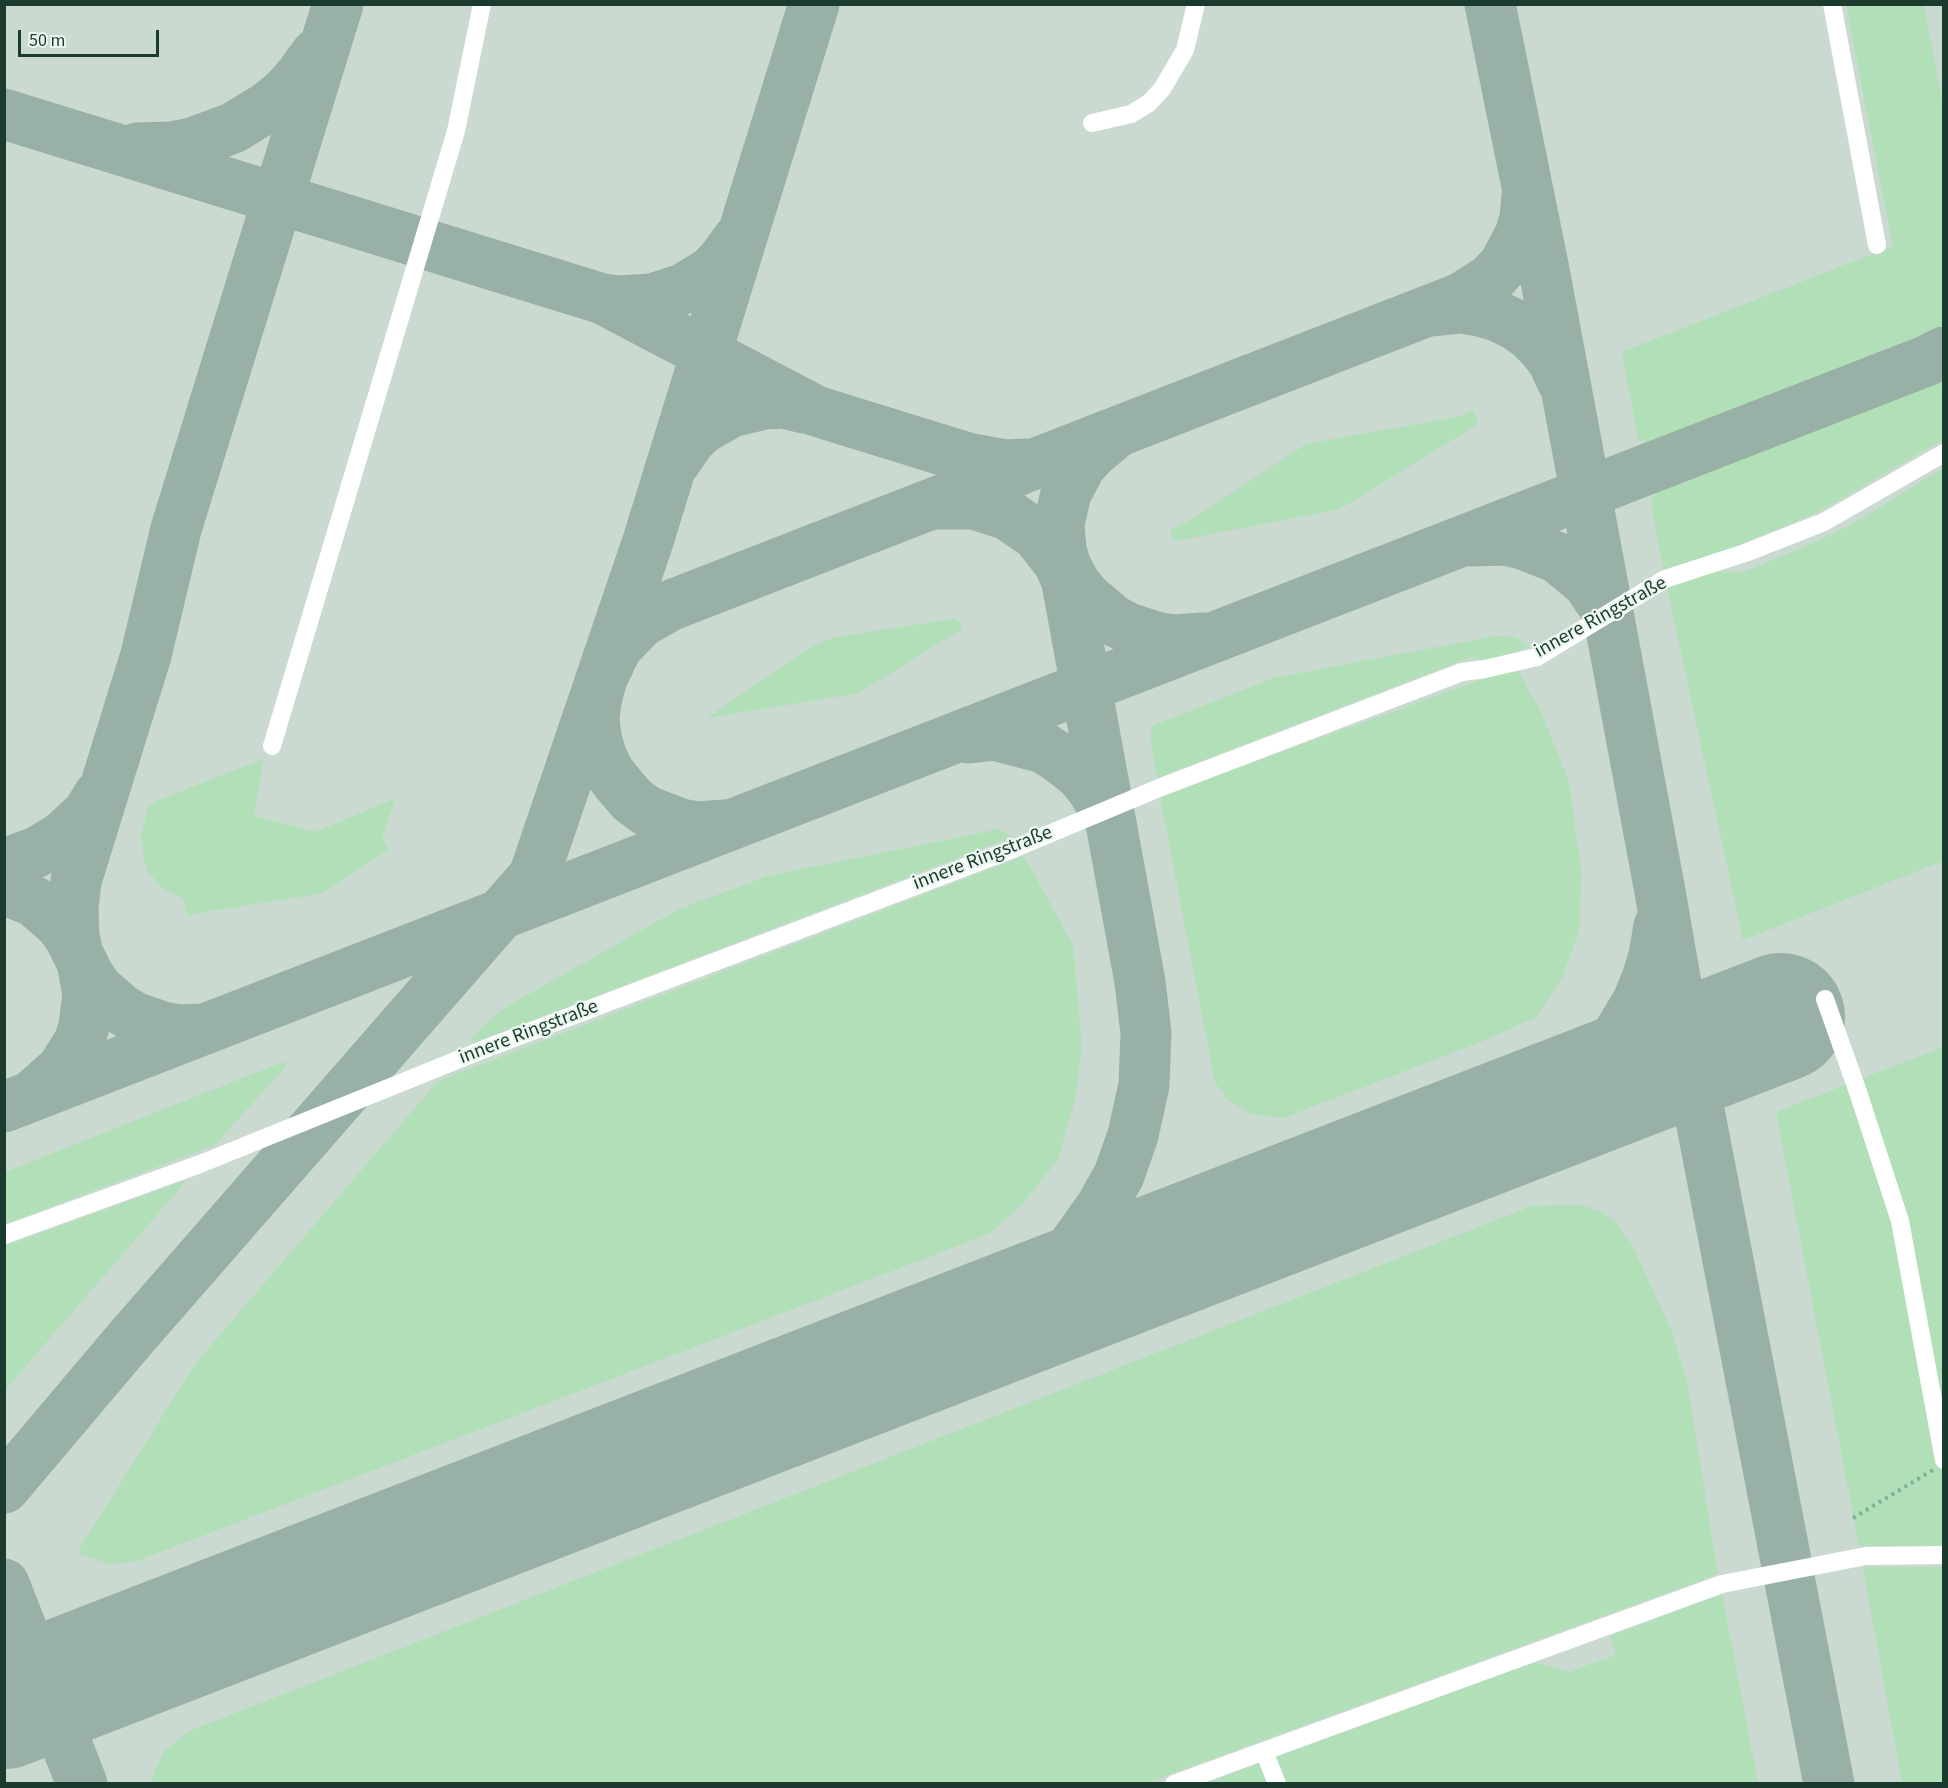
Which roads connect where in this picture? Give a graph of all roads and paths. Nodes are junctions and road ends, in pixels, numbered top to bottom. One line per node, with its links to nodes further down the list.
1 (482, 4): 7 (lane)
2 (1196, 4): 4 (lane)
3 (1832, 4): 5 (lane)
4 (1092, 123)
5 (1877, 245)
6 (1944, 453): 9 (lane, innere Ringstraße)
7 (272, 746)
8 (1825, 999): 10 (lane)
9 (4, 1235)
10 (1939, 1465): 11 (path)
11 (1853, 1518)
12 (1944, 1556): 13 (lane)
13 (1263, 1751): 14 (lane); 15 (lane)
14 (1174, 1784)
15 (1277, 1784)

